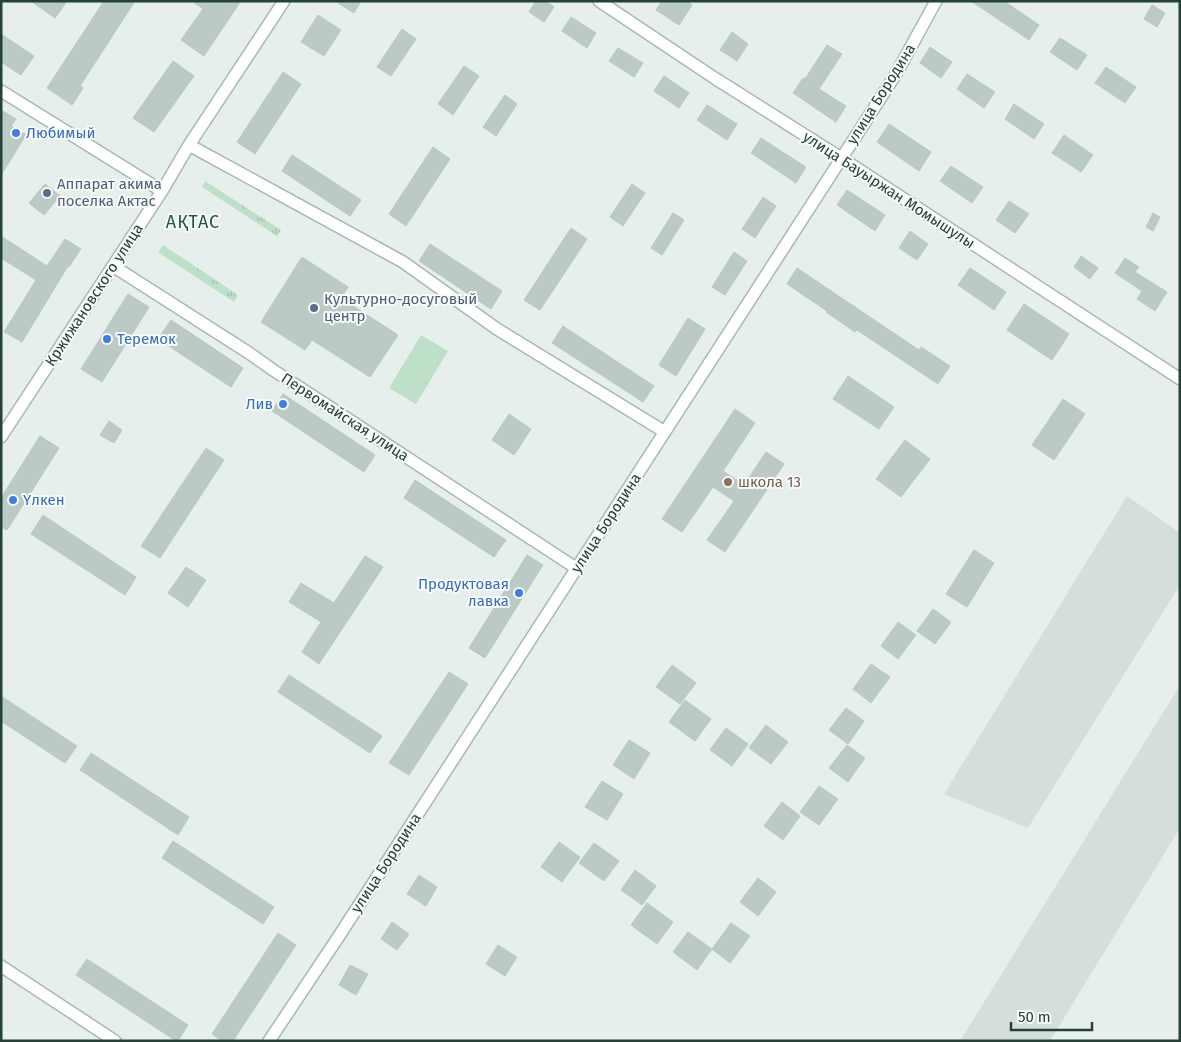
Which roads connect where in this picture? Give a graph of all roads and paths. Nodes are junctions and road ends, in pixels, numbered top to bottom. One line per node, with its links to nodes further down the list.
1 (599, 1): 6 (street, улица Бауыржан Момышулы)
2 (936, 1): 6 (street, улица Бородина)
3 (279, 3): 5 (street, Кржижановского улица)
4 (1, 91): 7 (street)
5 (189, 145): 7 (street, Кржижановского улица); 10 (street)
6 (841, 158): 9 (street, улица Бауыржан Момышулы); 10 (street, улица Бородина)
7 (162, 191): 8 (street, Кржижановского улица)
8 (113, 266): 11 (street, Кржижановского улица); 12 (street, Первомайская улица)
9 (1180, 379)
10 (664, 432): 12 (street, улица Бородина)
11 (1, 437)
12 (576, 568): 15 (street, улица Бородина)
13 (1, 966): 14 (street)
14 (115, 1041)
15 (269, 1041)

